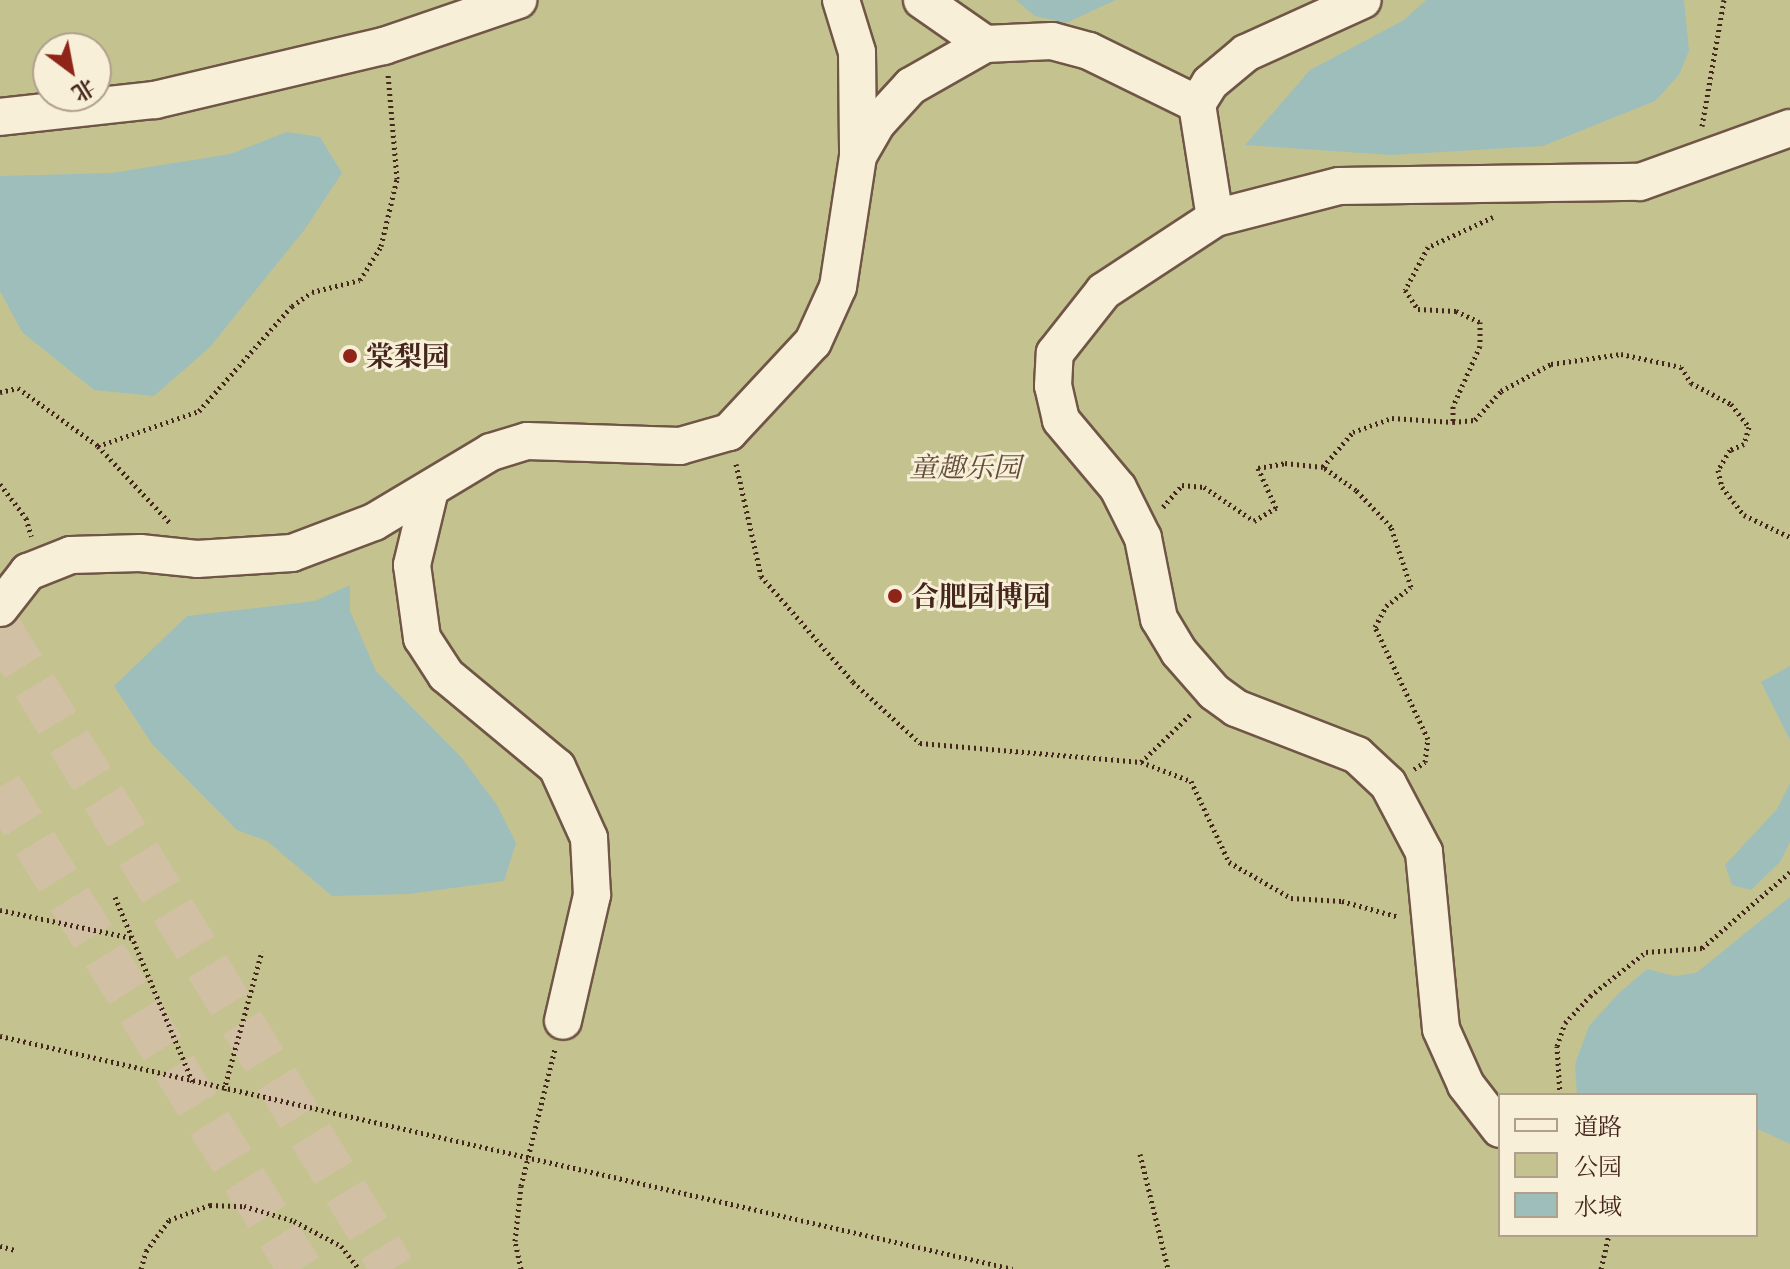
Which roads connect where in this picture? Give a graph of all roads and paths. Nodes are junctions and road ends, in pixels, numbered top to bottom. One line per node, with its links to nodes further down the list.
1 (518, 0): 7 (lane)
2 (841, 0): 11 (lane)
3 (922, 0): 6 (lane)
4 (1363, 0): 8 (lane)
5 (1724, 0): 12 (path)
6 (985, 44): 8 (lane); 11 (lane)
7 (384, 46): 9 (lane); 18 (path)
8 (1197, 104): 14 (lane)
9 (0, 117)
10 (1790, 128): 12 (lane)
11 (858, 156): 17 (lane)
12 (1694, 163): 13 (lane)
13 (1530, 184): 14 (lane); 16 (path)
14 (1215, 218): 22 (lane)
15 (0, 392): 18 (path)
16 (1453, 422): 19 (path); 23 (path)
17 (729, 432): 21 (lane); 28 (path)
18 (98, 446): 24 (path)
19 (1323, 467): 22 (path); 29 (path)
20 (0, 484): 25 (path)
21 (429, 494): 24 (lane); 36 (lane)
22 (1140, 534): 27 (lane)
23 (1790, 537)
24 (197, 559): 25 (lane)
25 (28, 572): 26 (lane)
26 (0, 608)
27 (1214, 692): 28 (path); 29 (lane)
28 (1141, 762): 33 (path)
29 (1388, 784): 33 (lane)
30 (1790, 872): 40 (path)
31 (115, 897): 34 (path)
32 (0, 910): 34 (path)
33 (1431, 927): 41 (lane)
34 (133, 938): 38 (path)
35 (262, 951): 39 (path)
36 (563, 1021): 43 (path)
37 (0, 1036): 38 (path)
38 (193, 1083): 39 (path)
39 (224, 1090): 43 (path)
40 (1560, 1093)
41 (1498, 1126)
42 (1140, 1154): 51 (path)
43 (527, 1158): 49 (path); 50 (path)
44 (1609, 1237): 52 (path)
45 (0, 1246): 46 (path)
46 (15, 1250)
47 (141, 1269): 48 (path)
48 (359, 1269)
49 (521, 1269)
50 (1013, 1269)
51 (1168, 1269)
52 (1601, 1269)

